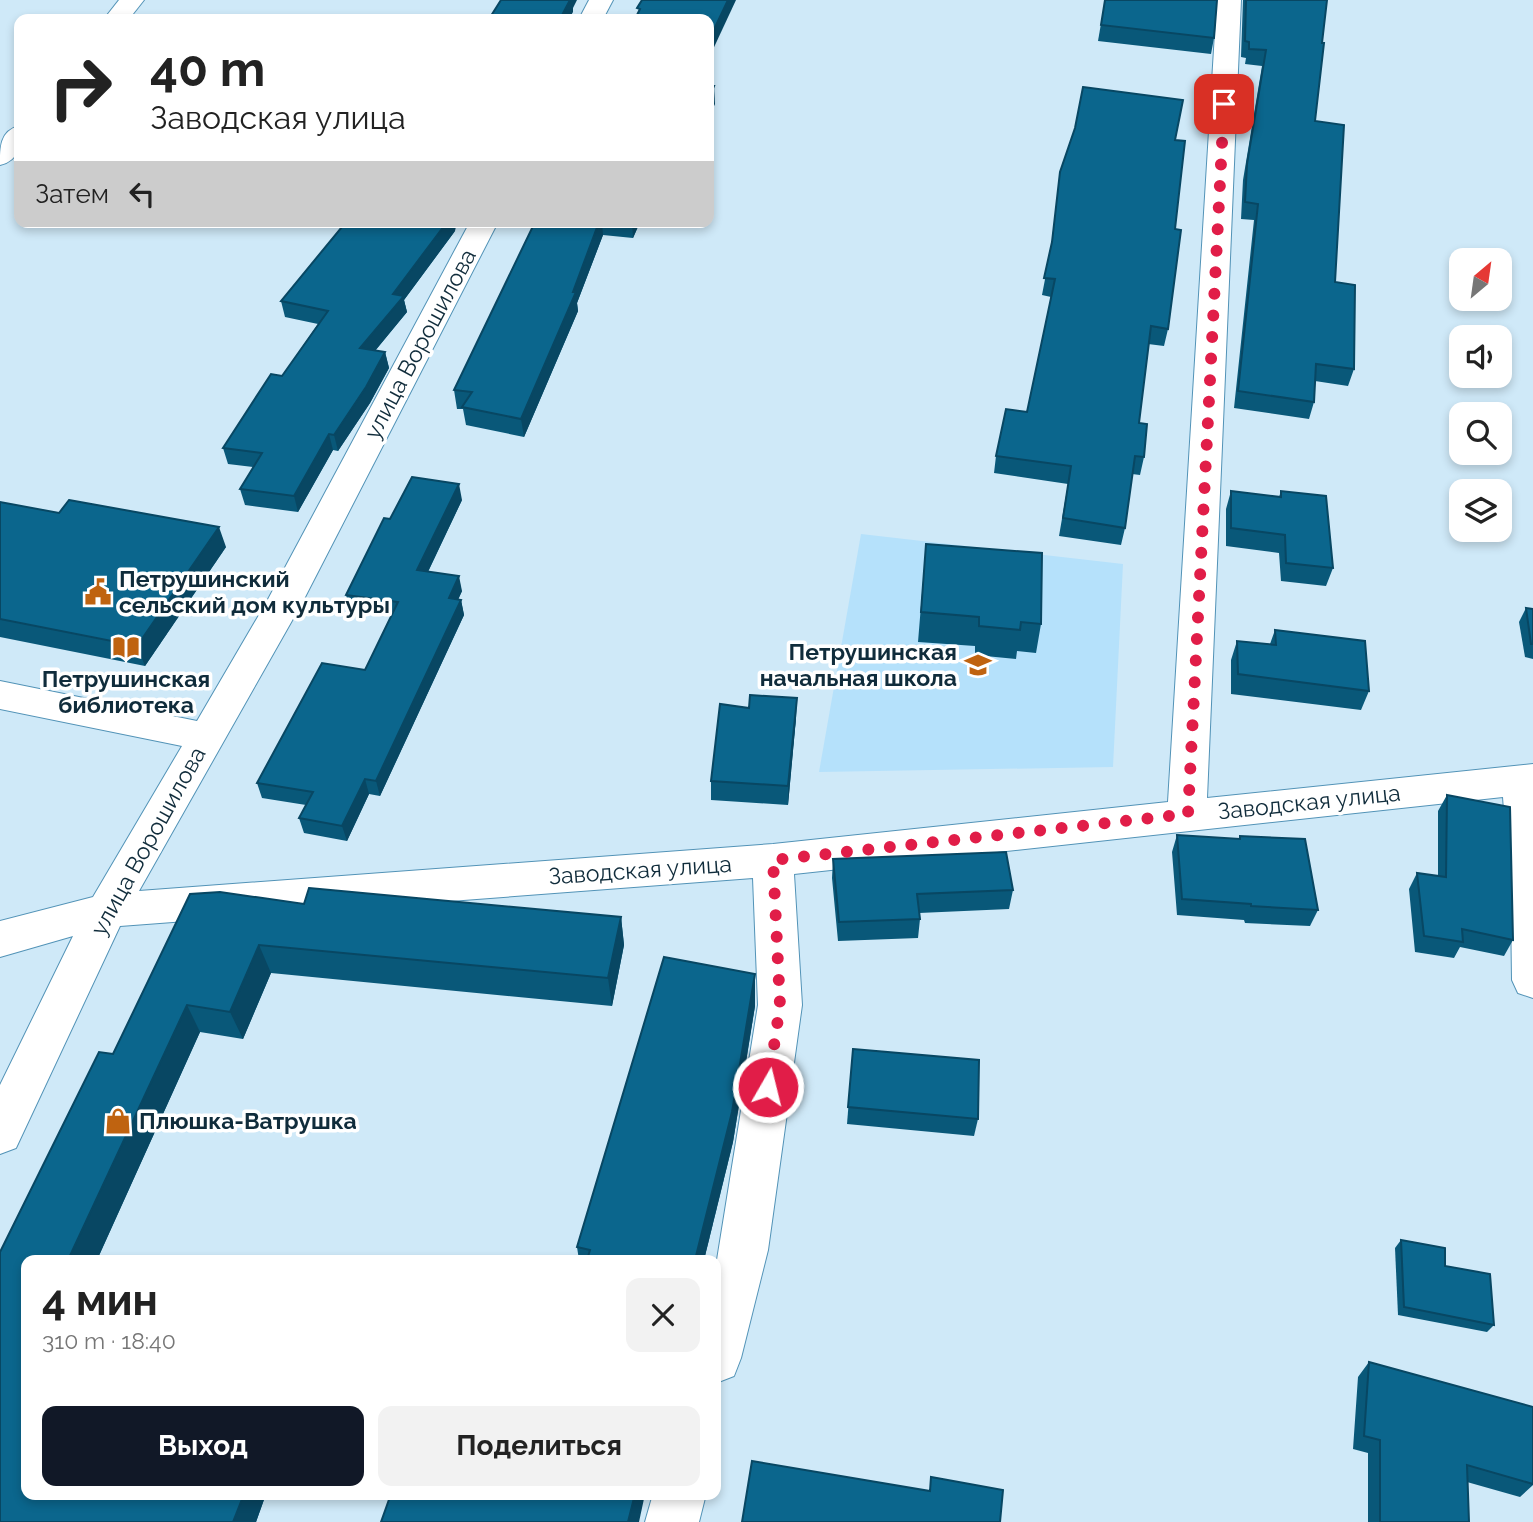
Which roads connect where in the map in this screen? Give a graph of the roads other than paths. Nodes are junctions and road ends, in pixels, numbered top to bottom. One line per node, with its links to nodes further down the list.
1 (132, 0): 3 (street)
2 (1229, 0): 10 (street)
3 (120, 14)
4 (14, 140): 5 (street)
5 (0, 157)
6 (481, 228): 8 (street, улица Ворошилова)
7 (0, 695): 8 (street)
8 (206, 737): 12 (street, улица Ворошилова)
9 (1527, 779): 10 (street, Заводская улица); 14 (street)
10 (1188, 814): 11 (street, Заводская улица)
11 (773, 860): 12 (street, Заводская улица); 16 (street)
12 (107, 911): 13 (street, Заводская улица); 15 (street, улица Ворошилова)
13 (0, 940)
14 (1533, 980)
15 (0, 1133)
16 (721, 1339)
17 (678, 1500): 18 (street)
18 (672, 1522)

